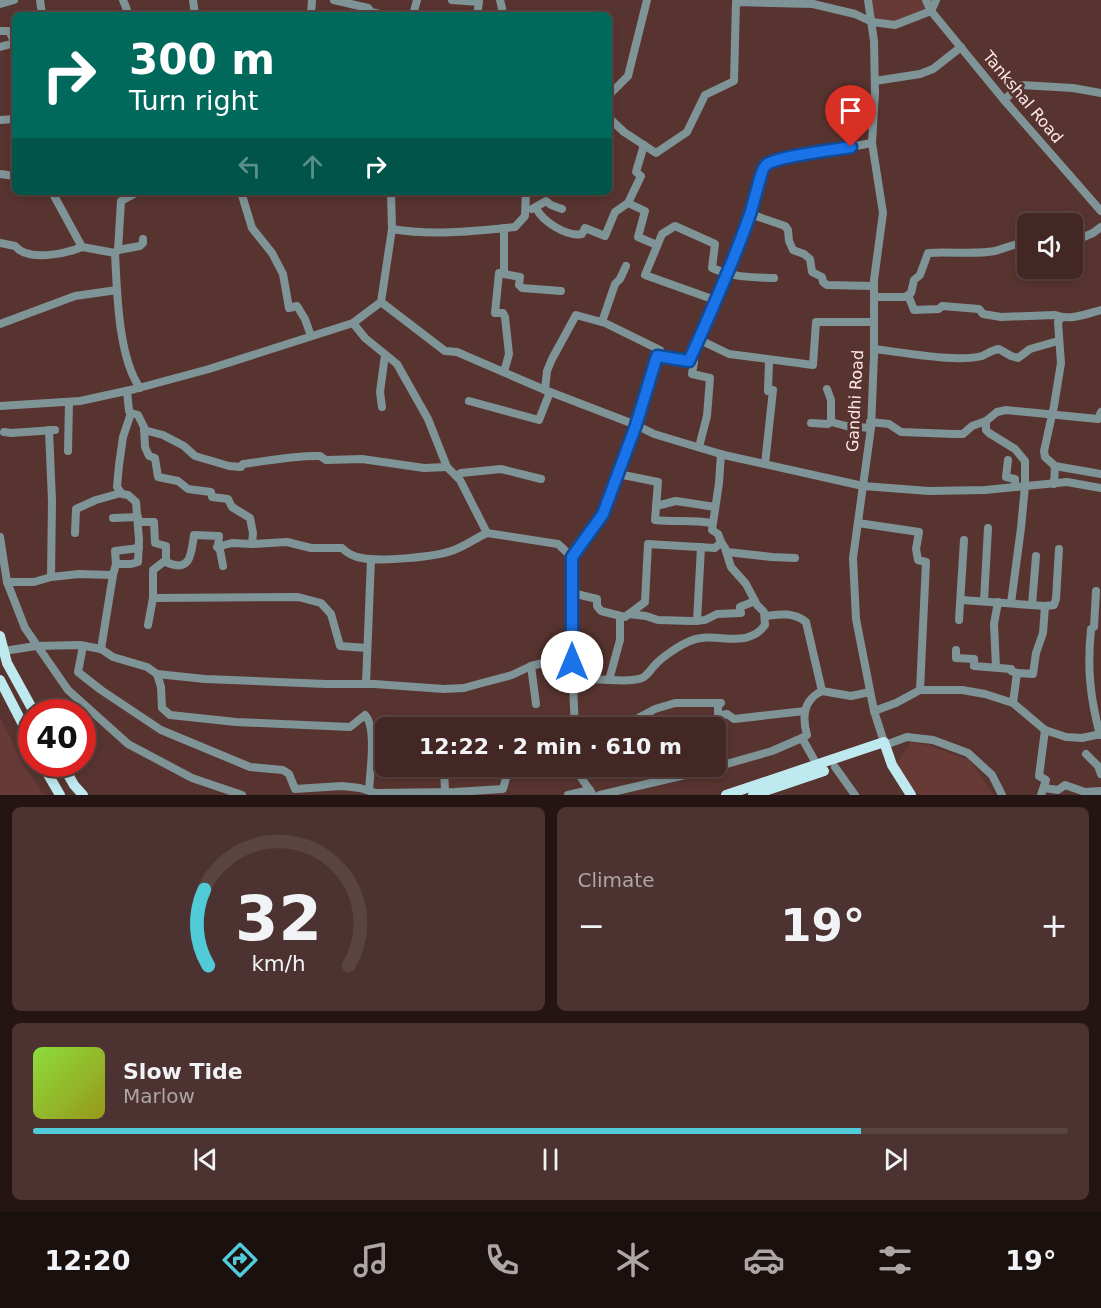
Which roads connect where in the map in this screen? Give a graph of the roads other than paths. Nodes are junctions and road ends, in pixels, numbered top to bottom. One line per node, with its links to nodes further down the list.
1 (14, 0): 8 (street)
2 (334, 0): 10 (street)
3 (452, 0): 11 (street)
4 (647, 0): 17 (street)
5 (868, 0): 12 (street, Gandhi Road)
6 (926, 0): 9 (street, Tankshal Road)
7 (936, 0): 9 (street)
8 (0, 4)
9 (931, 11): 12 (street); 15 (street, Tankshal Road)
10 (371, 12)
11 (477, 12)
12 (872, 22): 16 (street, Gandhi Road); 22 (street)
13 (0, 31): 14 (street)
14 (12, 37)
15 (961, 47): 16 (street); 19 (street, Tankshal Road)
16 (875, 81): 21 (street, Gandhi Road)
17 (612, 92)
18 (1101, 93): 19 (street)
19 (1004, 100): 32 (street, Tankshal Road)
20 (612, 120): 22 (street)
21 (872, 143): 33 (street); 48 (street, Gandhi Road)
22 (644, 145): 28 (street)
23 (54, 195): 42 (street)
24 (131, 195): 43 (street)
25 (243, 195): 61 (street)
26 (391, 195): 35 (street)
27 (526, 195): 31 (street)
28 (628, 203): 29 (street); 40 (street)
29 (536, 208): 30 (street); 31 (street)
30 (562, 209)
31 (525, 210): 36 (street)
32 (1101, 211)
33 (750, 214): 46 (street); 48 (street)
34 (1101, 227): 37 (street)
35 (392, 228): 36 (street); 54 (street)
36 (504, 228): 45 (street)
37 (1083, 237)
38 (143, 239): 43 (street)
39 (0, 243): 42 (street)
40 (657, 245): 46 (street); 53 (street)
41 (1017, 245): 51 (street)
42 (82, 247): 43 (street)
43 (117, 252): 49 (street)
44 (626, 266): 57 (street)
45 (504, 274): 50 (street); 69 (street)
46 (726, 274): 47 (street); 53 (street)
47 (774, 278)
48 (874, 286): 52 (street, Gandhi Road)
49 (117, 290): 60 (street); 70 (street)
50 (561, 291)
51 (908, 295): 52 (street); 56 (street)
52 (874, 297): 58 (street, Gandhi Road)
53 (715, 300): 62 (street)
54 (381, 302): 59 (street); 69 (street)
55 (1101, 310): 56 (street)
56 (1061, 318): 63 (street)
57 (602, 322): 66 (street); 73 (street)
58 (874, 322): 64 (street, Gandhi Road); 68 (street)
59 (352, 323): 61 (street); 65 (street)
60 (0, 324)
61 (311, 336): 70 (street)
62 (698, 339): 67 (street); 68 (street)
63 (1058, 341): 64 (street); 79 (street)
64 (874, 349): 85 (street, Gandhi Road)
65 (385, 355): 77 (street); 94 (street)
66 (657, 356): 67 (street); 84 (street)
67 (690, 360): 88 (street)
68 (769, 361): 92 (street)
69 (504, 372): 73 (street)
70 (140, 388): 72 (street)
71 (827, 389): 82 (street)
72 (127, 391): 75 (street); 78 (street)
73 (548, 391): 74 (street); 84 (street)
74 (469, 401)
75 (69, 402): 76 (street); 89 (street)
76 (0, 406)
77 (381, 407)
78 (131, 413): 86 (street); 104 (street)
79 (1052, 414): 80 (street); 81 (street); 93 (street)
80 (1100, 416)
81 (986, 421): 85 (street); 101 (street)
82 (831, 422): 83 (street); 85 (street)
83 (811, 423)
84 (636, 425): 88 (street); 95 (street)
85 (871, 425): 100 (street, Gandhi Road)
86 (144, 430): 94 (street); 117 (street)
87 (4, 432): 131 (street)
88 (699, 447): 90 (street)
89 (68, 451)
90 (721, 454): 92 (street); 106 (street)
91 (1008, 460): 102 (street)
92 (765, 464): 100 (street)
93 (1055, 466): 96 (street); 99 (street)
94 (447, 467): 97 (street)
95 (618, 474): 105 (street); 124 (street)
96 (1101, 474)
97 (456, 476): 98 (street); 113 (street)
98 (541, 479)
99 (1053, 484): 101 (street); 103 (street)
100 (863, 486): 102 (street); 110 (street, Gandhi Road)
101 (1025, 486): 102 (street); 140 (street)
102 (1015, 487)
103 (1101, 488)
104 (121, 493): 108 (street); 112 (street)
105 (656, 506): 106 (street); 109 (street)
106 (715, 507): 109 (street)
107 (113, 518): 108 (street)
108 (138, 520): 120 (street); 127 (street)
109 (712, 523): 116 (street)
110 (858, 523): 165 (street); 167 (street, Gandhi Road)
111 (988, 528): 138 (street)
112 (75, 533)
113 (487, 533): 124 (street); 126 (street)
114 (0, 537): 132 (street)
115 (964, 540): 136 (street)
116 (721, 542): 119 (street); 122 (street)
117 (252, 544): 118 (street); 126 (street)
118 (219, 546): 127 (street); 129 (street)
119 (701, 547): 143 (street); 146 (street)
120 (139, 548): 128 (street); 128 (street)
121 (1059, 549): 142 (street)
122 (727, 552): 125 (street); 137 (street)
123 (1036, 556): 141 (street)
124 (572, 557): 134 (street)
125 (795, 558)
126 (371, 559): 152 (street)
127 (166, 560): 135 (street)
128 (116, 564): 130 (street)
129 (224, 566)
130 (113, 575): 131 (street); 153 (street)
131 (51, 577): 132 (street)
132 (7, 582): 150 (street)
133 (1096, 591): 177 (street)
134 (572, 593): 145 (street); 156 (street)
135 (153, 598): 148 (street); 152 (street)
136 (962, 600): 138 (street); 147 (street)
137 (755, 601): 144 (street); 146 (street)
138 (984, 601): 139 (street)
139 (998, 602): 140 (street); 158 (street)
140 (1011, 603): 141 (street)
141 (1032, 605): 142 (street)
142 (1045, 606): 159 (street)
143 (629, 614): 145 (street); 146 (street)
144 (766, 616): 163 (street); 166 (street)
145 (620, 617): 163 (street)
146 (697, 621)
147 (959, 621)
148 (148, 625)
149 (0, 636): 155 (main road)
150 (36, 646): 151 (street); 155 (street); 199 (street)
151 (83, 646): 153 (street); 191 (street)
152 (367, 648): 164 (street)
153 (101, 649): 160 (street)
154 (956, 650): 158 (street)
155 (4, 651): 168 (main road)
156 (572, 662): 157 (street); 161 (street)
157 (531, 666): 164 (street); 170 (street)
158 (996, 667): 159 (street)
159 (1017, 673): 169 (street)
160 (158, 674): 164 (street); 191 (street)
161 (573, 678): 163 (street); 174 (street)
162 (0, 680): 173 (main road)
163 (609, 680)
164 (366, 684)
165 (920, 690): 169 (street); 172 (street)
166 (822, 691): 167 (street); 171 (street)
167 (870, 692): 172 (street, Gandhi Road)
168 (27, 699)
169 (1014, 703): 176 (street)
170 (536, 704)
171 (805, 711): 175 (street); 178 (street)
172 (874, 711): 179 (street, Gandhi Road)
173 (18, 715)
174 (575, 717)
175 (640, 717)
176 (1046, 730): 177 (street); 196 (street)
177 (1100, 734)
178 (802, 738): 181 (street); 182 (street)
179 (886, 745): 182 (main road); 183 (main road); 205 (main road, Gandhi Road); 206 (street)
180 (1086, 754): 184 (street)
181 (726, 763)
182 (817, 765): 202 (main road)
183 (835, 767): 203 (main road); 204 (street)
184 (1101, 774)
185 (50, 777): 197 (main road)
186 (69, 777): 193 (main road)
187 (444, 777): 194 (street)
188 (507, 777): 194 (street)
189 (581, 777): 195 (street)
190 (671, 777): 201 (street)
191 (369, 790): 194 (street)
192 (1101, 791): 196 (street)
193 (78, 792): 198 (main road)
194 (445, 792)
195 (591, 792): 200 (street)
196 (1042, 792)
197 (60, 795)
198 (65, 795)
199 (242, 795)
200 (568, 795)
201 (600, 795)
202 (726, 795)
203 (753, 795)
204 (855, 795)
205 (911, 795)
206 (1002, 795)

